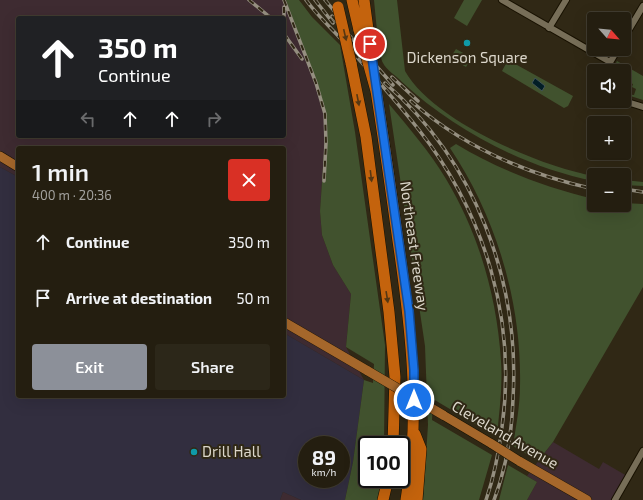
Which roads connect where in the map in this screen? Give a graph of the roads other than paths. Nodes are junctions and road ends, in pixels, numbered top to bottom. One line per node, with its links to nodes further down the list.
1 (352, 0): 11 (highway, Northeast Freeway, bridge)
2 (364, 0): 11 (highway, bridge)
3 (502, 0): 8 (street)
4 (566, 0): 8 (street)
5 (338, 4): 18 (highway, one-way to 18, bridge)
6 (643, 6): 7 (street)
7 (631, 26)
8 (549, 28): 10 (street)
9 (614, 56): 10 (street)
10 (610, 62)
11 (376, 90): 17 (highway, Northeast Freeway)
12 (631, 103): 13 (street)
13 (643, 107)
14 (0, 156): 15 (main road)
15 (16, 166)
16 (286, 323): 26 (main road, Cleveland Avenue, bridge)
17 (414, 431): 24 (highway, Northeast Freeway); 25 (highway)
18 (393, 436)
19 (643, 451): 27 (street)
20 (386, 488): 22 (highway)
21 (389, 488): 23 (highway)
22 (383, 500)
23 (388, 500)
24 (406, 500)
25 (417, 500)
26 (587, 500)
27 (615, 500)

